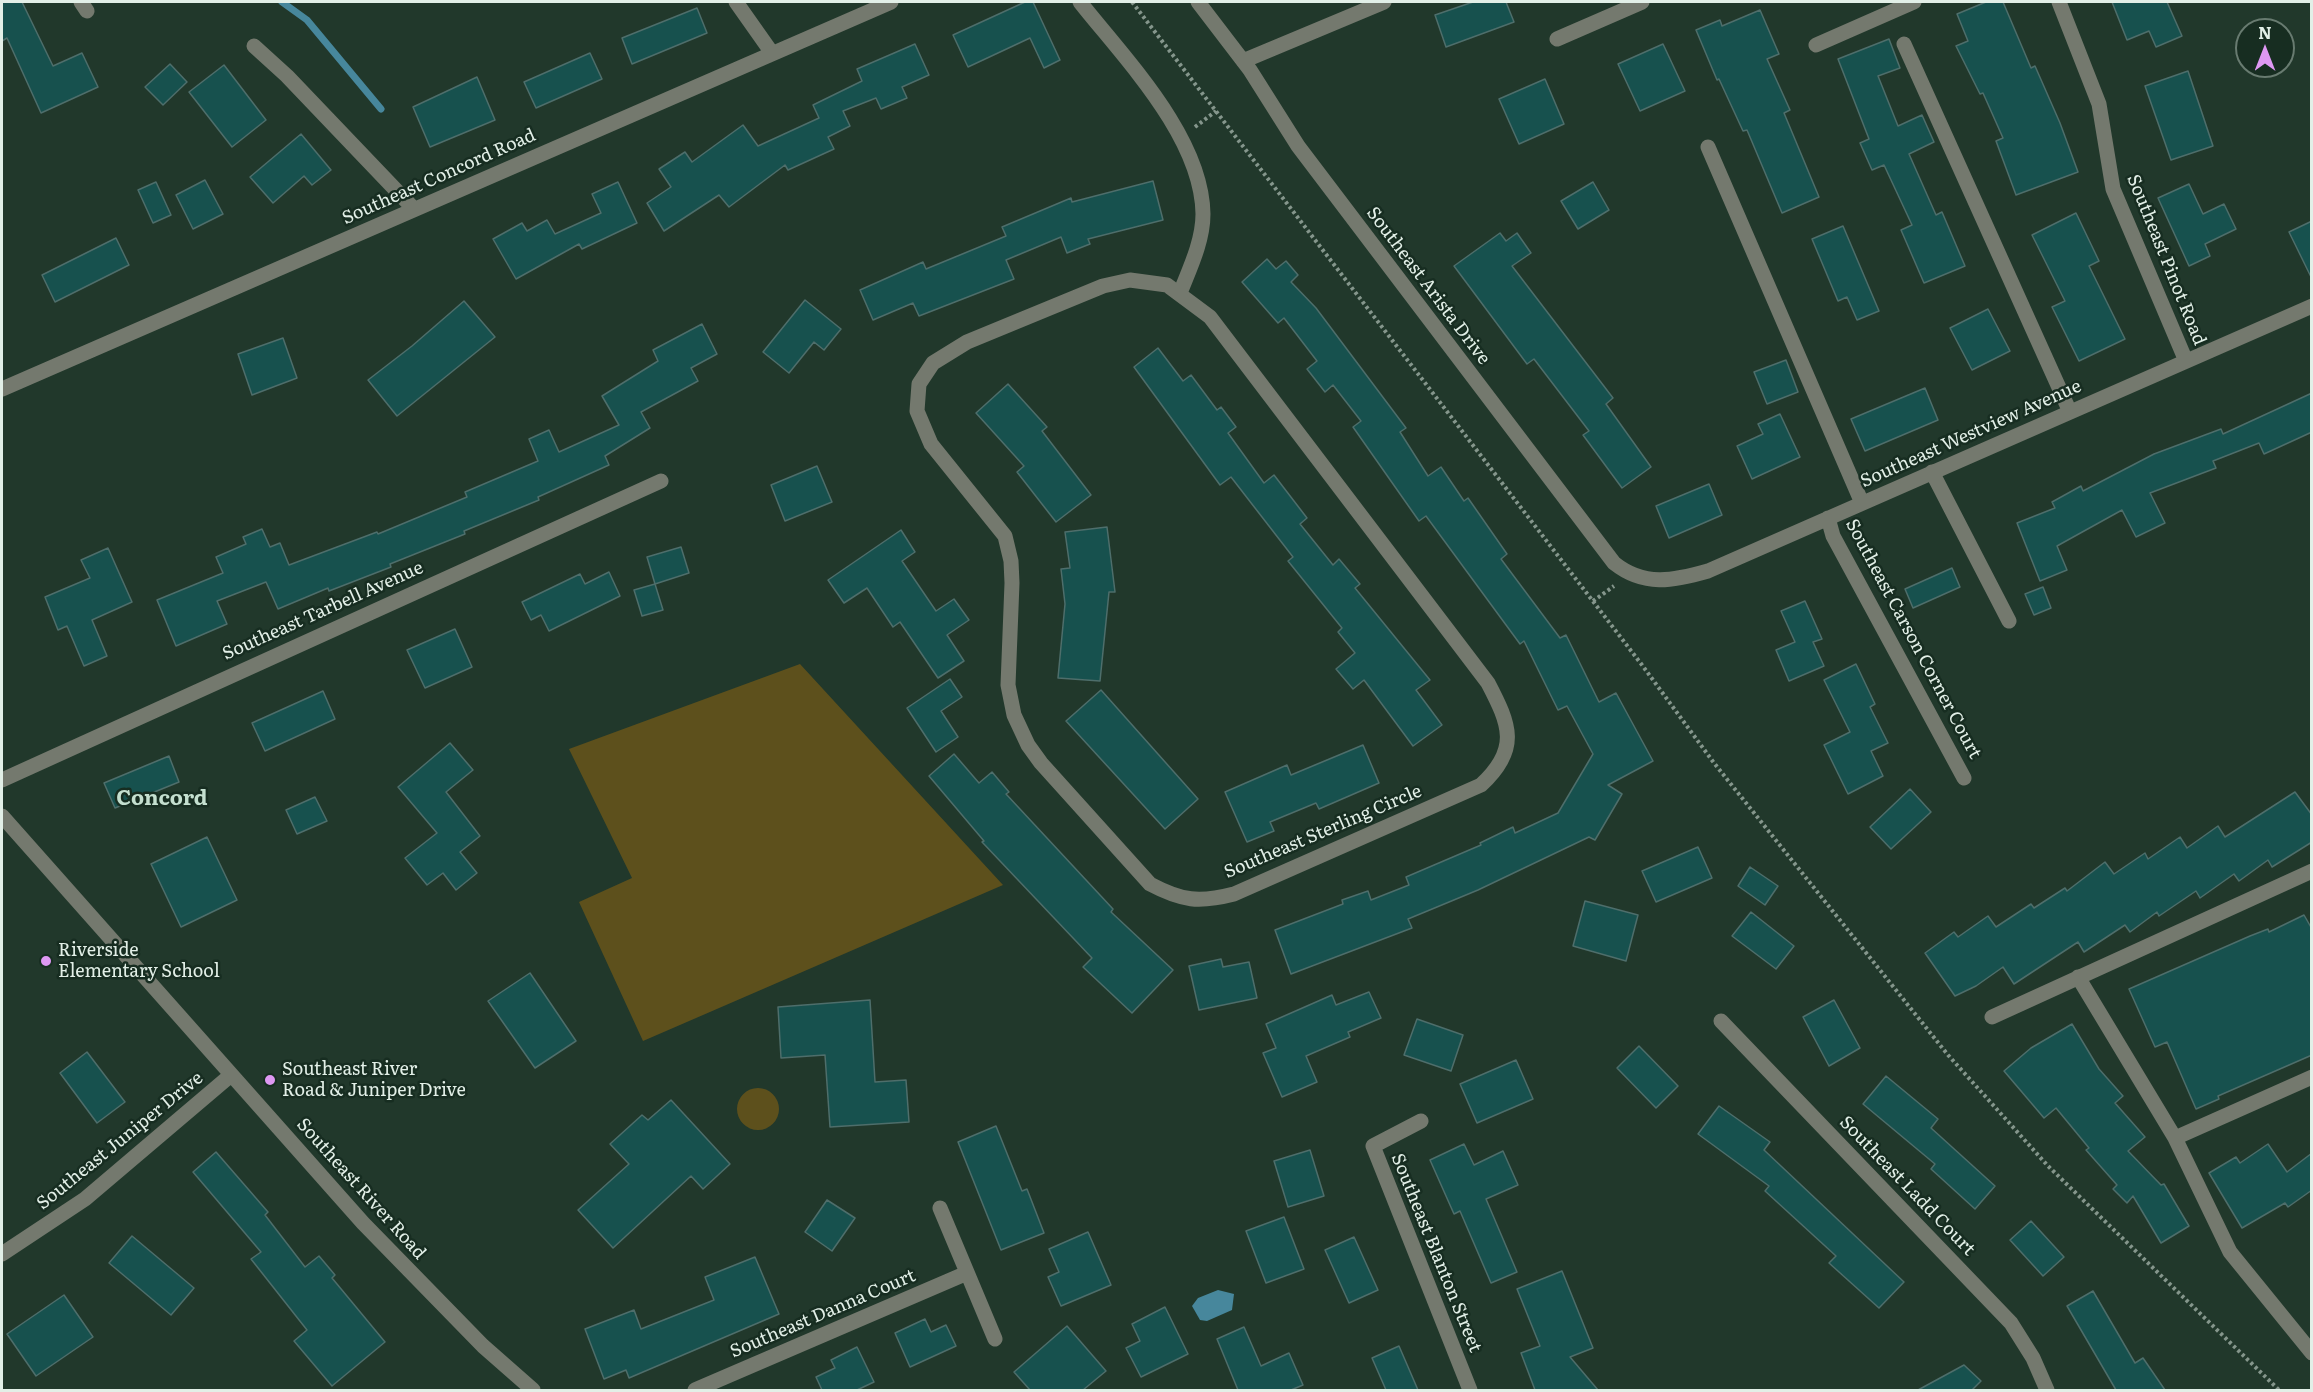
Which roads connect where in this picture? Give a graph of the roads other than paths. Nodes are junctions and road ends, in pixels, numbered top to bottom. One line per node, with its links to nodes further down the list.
1 (736, 2): 13 (street)
2 (891, 2): 13 (street, Southeast Concord Road)
3 (1080, 2): 17 (street)
4 (1198, 2): 14 (street, Southeast Arista Drive)
5 (1384, 2): 14 (street)
6 (1642, 2): 9 (street)
7 (1914, 2): 11 (street)
8 (2059, 2): 19 (street, Southeast Pinot Road)
9 (1557, 39)
10 (1904, 44): 21 (street)
11 (1816, 45)
12 (254, 46): 16 (street)
13 (772, 53): 16 (street, Southeast Concord Road)
14 (1243, 61): 26 (street, Southeast Arista Drive)
15 (1708, 147): 24 (street)
16 (414, 209): 20 (street, Southeast Concord Road)
17 (1180, 293): 17 (street, Southeast Sterling Circle)
18 (2312, 306): 19 (street, Southeast Westview Avenue)
19 (2186, 361): 21 (street, Southeast Westview Avenue)
20 (2, 389)
21 (2070, 412): 22 (street, Southeast Westview Avenue)
22 (1932, 472): 24 (street, Southeast Westview Avenue); 27 (street)
23 (661, 481): 29 (street, Southeast Tarbell Avenue)
24 (1862, 503): 25 (street, Southeast Westview Avenue)
25 (1828, 518): 26 (street, Southeast Westview Avenue); 28 (street, Southeast Carson Corner Court)
26 (1643, 579)
27 (2009, 621)
28 (1964, 778)
29 (2, 780)
30 (2, 816): 35 (street, Southeast River Road)
31 (2312, 871): 32 (street)
32 (2079, 976): 33 (street); 38 (street)
33 (1992, 1017)
34 (1721, 1021): 47 (street, Southeast Ladd Court)
35 (231, 1075): 40 (street, Southeast Juniper Drive); 44 (street, Southeast River Road)
36 (2312, 1077): 38 (street)
37 (1421, 1121): 46 (street, Southeast Blanton Street)
38 (2175, 1138): 43 (street)
39 (939, 1208): 41 (street)
40 (2, 1254)
41 (967, 1273): 42 (street); 45 (street, Southeast Danna Court)
42 (995, 1339)
43 (2312, 1353)
44 (533, 1390)
45 (695, 1390)
46 (1470, 1390)
47 (2047, 1390)

